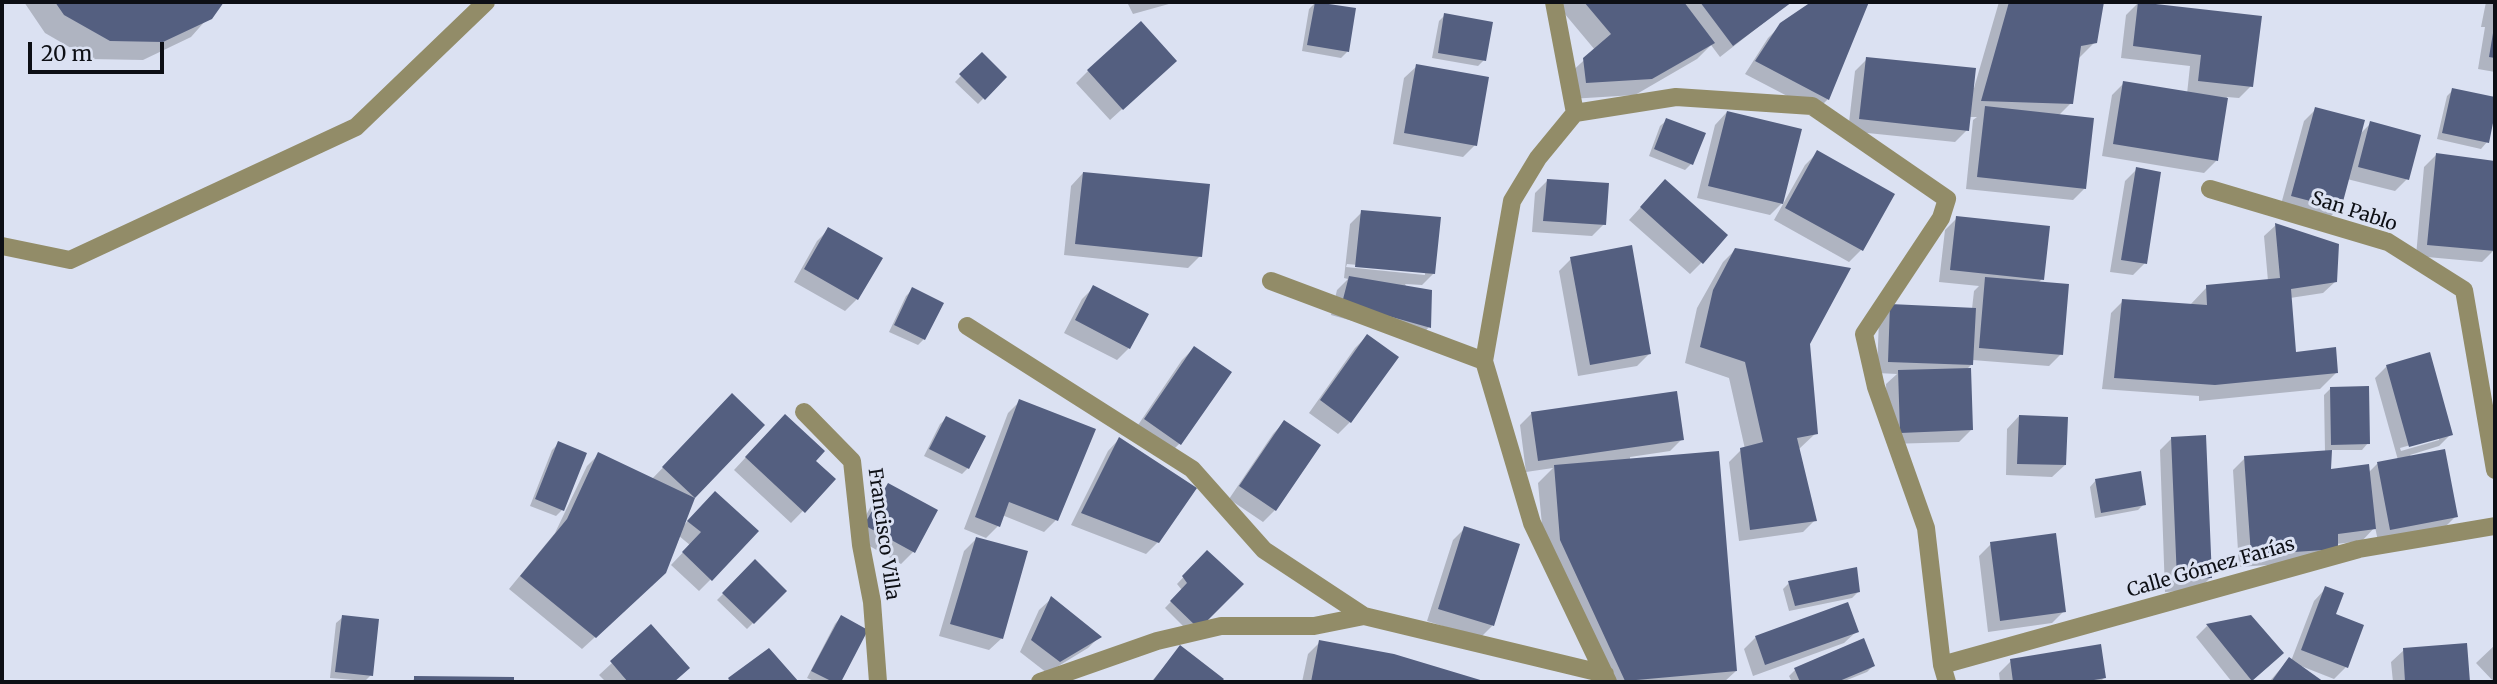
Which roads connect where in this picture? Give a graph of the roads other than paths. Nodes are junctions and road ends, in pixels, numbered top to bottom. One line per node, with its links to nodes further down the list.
1 (486, 2): 5 (street)
2 (1554, 2): 3 (street)
3 (1575, 113): 8 (street); 13 (street)
4 (2210, 190): 10 (street, San Pablo)
5 (2, 246)
6 (1272, 281): 8 (street)
7 (967, 326): 12 (street)
8 (1484, 361): 14 (street)
9 (803, 412): 15 (street, Francisco Villa)
10 (2495, 470)
11 (2495, 526): 13 (street, Calle Gómez Farías)
12 (1364, 616): 14 (street); 16 (street)
13 (1944, 674)
14 (1607, 678)
15 (878, 682)
16 (1040, 682)

